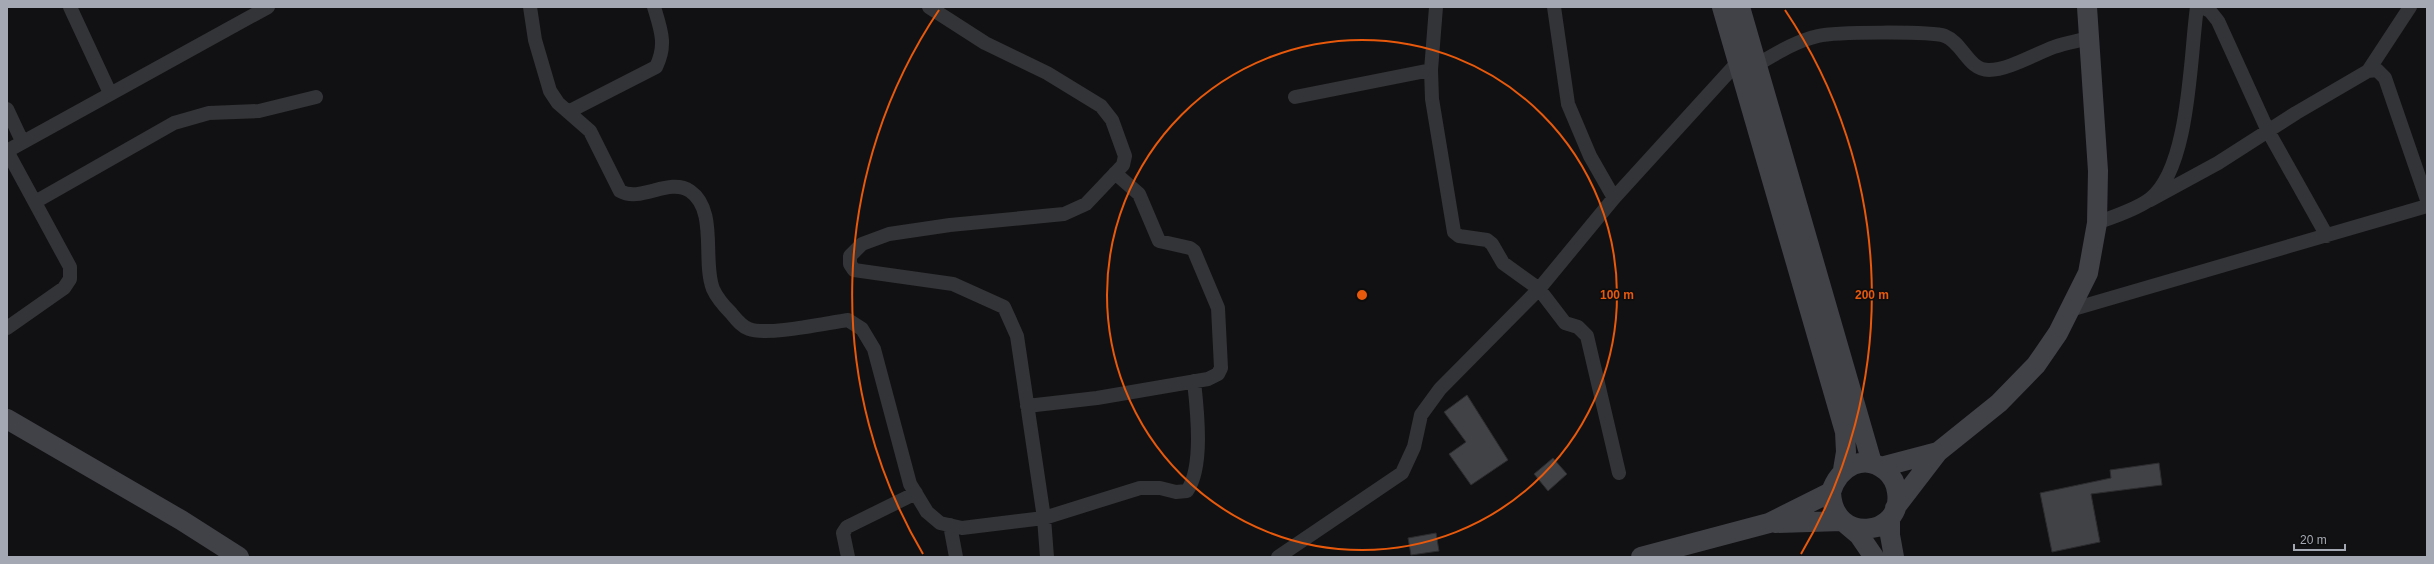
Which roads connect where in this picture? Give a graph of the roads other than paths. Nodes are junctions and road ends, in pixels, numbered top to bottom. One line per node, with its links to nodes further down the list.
1 (70, 7): 19 (street)
2 (268, 7): 19 (street)
3 (530, 7): 23 (street)
4 (654, 7): 23 (street)
5 (929, 7): 27 (street)
6 (1436, 7): 17 (street)
7 (1554, 7): 28 (street)
8 (1722, 7): 15 (main road)
9 (1740, 7): 16 (main road)
10 (2087, 7): 14 (main road)
11 (2197, 7): 29 (street)
12 (2202, 7): 24 (street)
13 (2410, 7): 18 (street)
14 (2089, 38): 16 (street); 33 (main road)
15 (1737, 62): 28 (street); 43 (main road)
16 (1758, 64): 42 (main road)
17 (1431, 70): 21 (street); 35 (street)
18 (2368, 71): 24 (street); 30 (street)
19 (110, 93): 25 (street)
20 (316, 97): 31 (street)
21 (1295, 97)
22 (7, 109): 25 (street)
23 (568, 112): 46 (street)
24 (2268, 131): 29 (street); 34 (street)
25 (22, 141): 26 (street)
26 (7, 151): 31 (street)
27 (1115, 173): 38 (street); 39 (street)
28 (1614, 198): 35 (street)
29 (2150, 200): 33 (street)
30 (2427, 200)
31 (35, 202): 37 (street)
32 (2427, 206): 34 (street)
33 (2097, 224): 36 (main road)
34 (2326, 236): 36 (street)
35 (1539, 289): 44 (street); 56 (street)
36 (2070, 310): 41 (main road)
37 (7, 328)
38 (1194, 381): 39 (street); 48 (street)
39 (1027, 406): 48 (street)
40 (10, 422): 52 (main road)
41 (1938, 452): 42 (main road); 47 (main road)
42 (1876, 465): 43 (main road); 47 (main road)
43 (1843, 470): 45 (main road)
44 (1619, 473)
45 (1831, 492): 49 (main road); 50 (main road)
46 (916, 493): 51 (street); 53 (street)
47 (1892, 513): 50 (main road); 59 (main road)
48 (1044, 518): 51 (street); 55 (street)
49 (1769, 523): 50 (main road); 57 (main road)
50 (1844, 523): 58 (main road)
51 (950, 525): 54 (street)
52 (239, 557)
53 (848, 557)
54 (956, 557)
55 (1047, 557)
56 (1278, 557)
57 (1641, 557)
58 (1874, 557)
59 (1894, 557)

